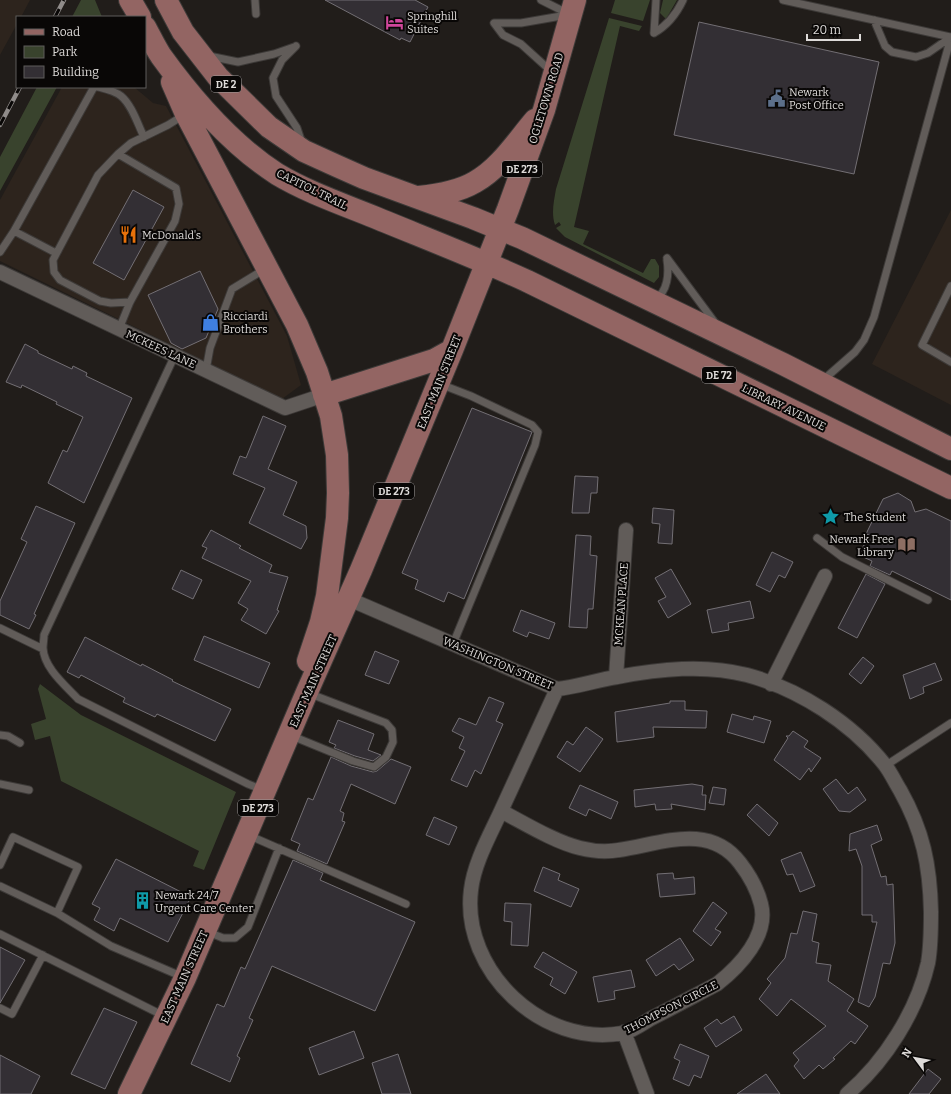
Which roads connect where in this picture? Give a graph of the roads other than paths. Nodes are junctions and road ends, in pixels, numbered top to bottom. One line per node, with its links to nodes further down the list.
1 (130, 0): 10 (main road)
2 (166, 0): 15 (main road, DE 2)
3 (255, 0): 9 (lane)
4 (541, 0): 8 (lane)
5 (656, 0): 6 (lane)
6 (683, 0)
7 (783, 0): 11 (lane)
8 (573, 7): 16 (main road, OGLETOWN ROAD / DE 273); 16 (lane)
9 (256, 14)
10 (139, 16)
11 (874, 20): 13 (lane); 13 (lane)
12 (146, 29): 14 (main road, CAPITOL TRAIL)
13 (951, 37): 42 (lane)
14 (160, 55): 20 (main road); 29 (main road, CAPITOL TRAIL)
15 (201, 55): 22 (main road, DE 2); 22 (lane)
16 (554, 74): 19 (main road, OGLETOWN ROAD / DE 273)
17 (93, 88): 26 (lane)
18 (102, 88): 21 (lane)
19 (544, 110): 24 (main road); 25 (main road, OGLETOWN ROAD / DE 273)
20 (186, 114): 21 (lane); 30 (main road)
21 (144, 137): 23 (lane)
22 (304, 151): 24 (main road, DE 2)
23 (118, 154): 28 (lane); 34 (lane)
24 (416, 197): 25 (main road, DE 2)
25 (500, 228): 29 (main road, OGLETOWN ROAD / DE 273); 33 (main road)
26 (14, 231): 27 (lane); 28 (lane)
27 (0, 252)
28 (56, 253): 34 (lane)
29 (486, 262): 37 (main road, EAST MAIN STREET / DE 273); 45 (main road, LIBRARY AVENUE / DE 72)
30 (267, 268): 40 (lane); 43 (main road)
31 (0, 272): 35 (street, MCKEES LANE)
32 (951, 286): 39 (lane)
33 (653, 301): 36 (main road); 36 (lane)
34 (130, 302): 35 (lane)
35 (118, 329): 38 (street, MCKEES LANE)
36 (723, 334): 42 (main road)
37 (452, 350): 41 (main road, EAST MAIN STREET / DE 273); 43 (main road)
38 (175, 355): 40 (street, MCKEES LANE); 53 (lane)
39 (951, 362)
40 (206, 370): 43 (street, MCKEES LANE)
41 (438, 383): 49 (main road, EAST MAIN STREET / DE 273); 52 (lane)
42 (821, 383): 44 (main road)
43 (324, 395): 59 (main road)
44 (951, 449)
45 (951, 488)
46 (626, 530): 54 (street, MCKEAN PLACE)
47 (817, 538): 50 (lane)
48 (825, 576): 55 (street)
49 (349, 599): 52 (street, WASHINGTON STREET); 57 (main road, EAST MAIN STREET / DE 273)
50 (928, 600)
51 (0, 628): 53 (lane)
52 (453, 644): 56 (street, WASHINGTON STREET)
53 (43, 649): 65 (lane)
54 (616, 677): 55 (street, WASHINGTON STREET); 56 (street, WASHINGTON STREET)
55 (772, 684): 62 (street, WASHINGTON STREET)
56 (557, 689): 66 (street, THOMPSON CIRCLE)
57 (307, 692): 59 (main road, EAST MAIN STREET / DE 273); 59 (lane)
58 (951, 723): 62 (lane)
59 (293, 726): 65 (main road, EAST MAIN STREET / DE 273)
60 (0, 735): 61 (lane)
61 (20, 743)
62 (885, 766): 82 (street, WASHINGTON STREET)
63 (0, 784): 64 (lane)
64 (29, 790)
65 (265, 791): 67 (main road, EAST MAIN STREET / DE 273)
66 (500, 811): 79 (street, THOMPSON CIRCLE); 79 (street, THOMPSON CIRCLE)
67 (246, 834): 68 (lane); 73 (main road, EAST MAIN STREET / DE 273)
68 (279, 848): 71 (lane); 73 (lane)
69 (0, 865): 72 (lane)
70 (0, 886): 72 (lane)
71 (406, 904)
72 (57, 913): 76 (lane)
73 (204, 931): 76 (main road, EAST MAIN STREET / DE 273)
74 (0, 934): 75 (lane)
75 (43, 956): 77 (lane); 78 (lane)
76 (185, 978): 78 (main road, EAST MAIN STREET / DE 273)
77 (0, 1008)
78 (166, 1017): 80 (main road, EAST MAIN STREET / DE 273)
79 (624, 1032): 81 (street)
80 (129, 1094)
81 (647, 1094)
82 (847, 1094)

